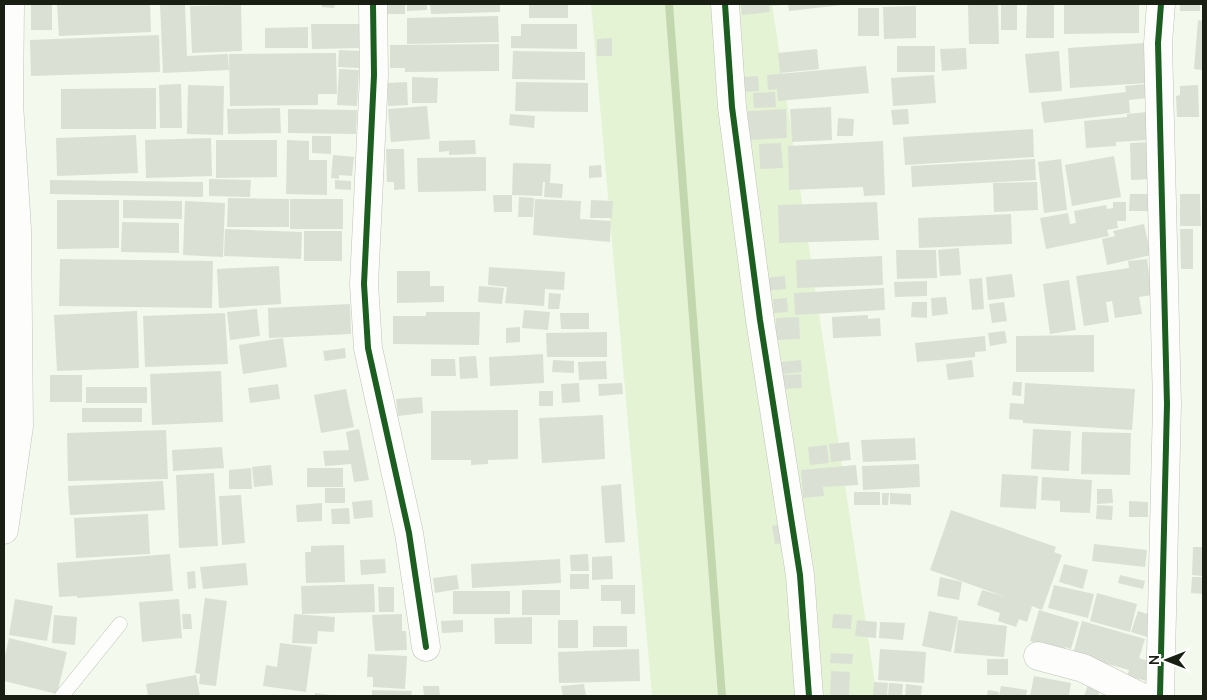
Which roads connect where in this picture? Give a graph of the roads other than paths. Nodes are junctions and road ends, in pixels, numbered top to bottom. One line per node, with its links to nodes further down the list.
1 (10, 4): 5 (street)
2 (373, 4): 7 (street)
3 (725, 4): 10 (street)
4 (1161, 4): 12 (street)
5 (4, 530)
6 (120, 624): 9 (lane)
7 (426, 647)
8 (1038, 656): 11 (street)
9 (62, 696)
10 (809, 696)
11 (1139, 696)
12 (1160, 696)

